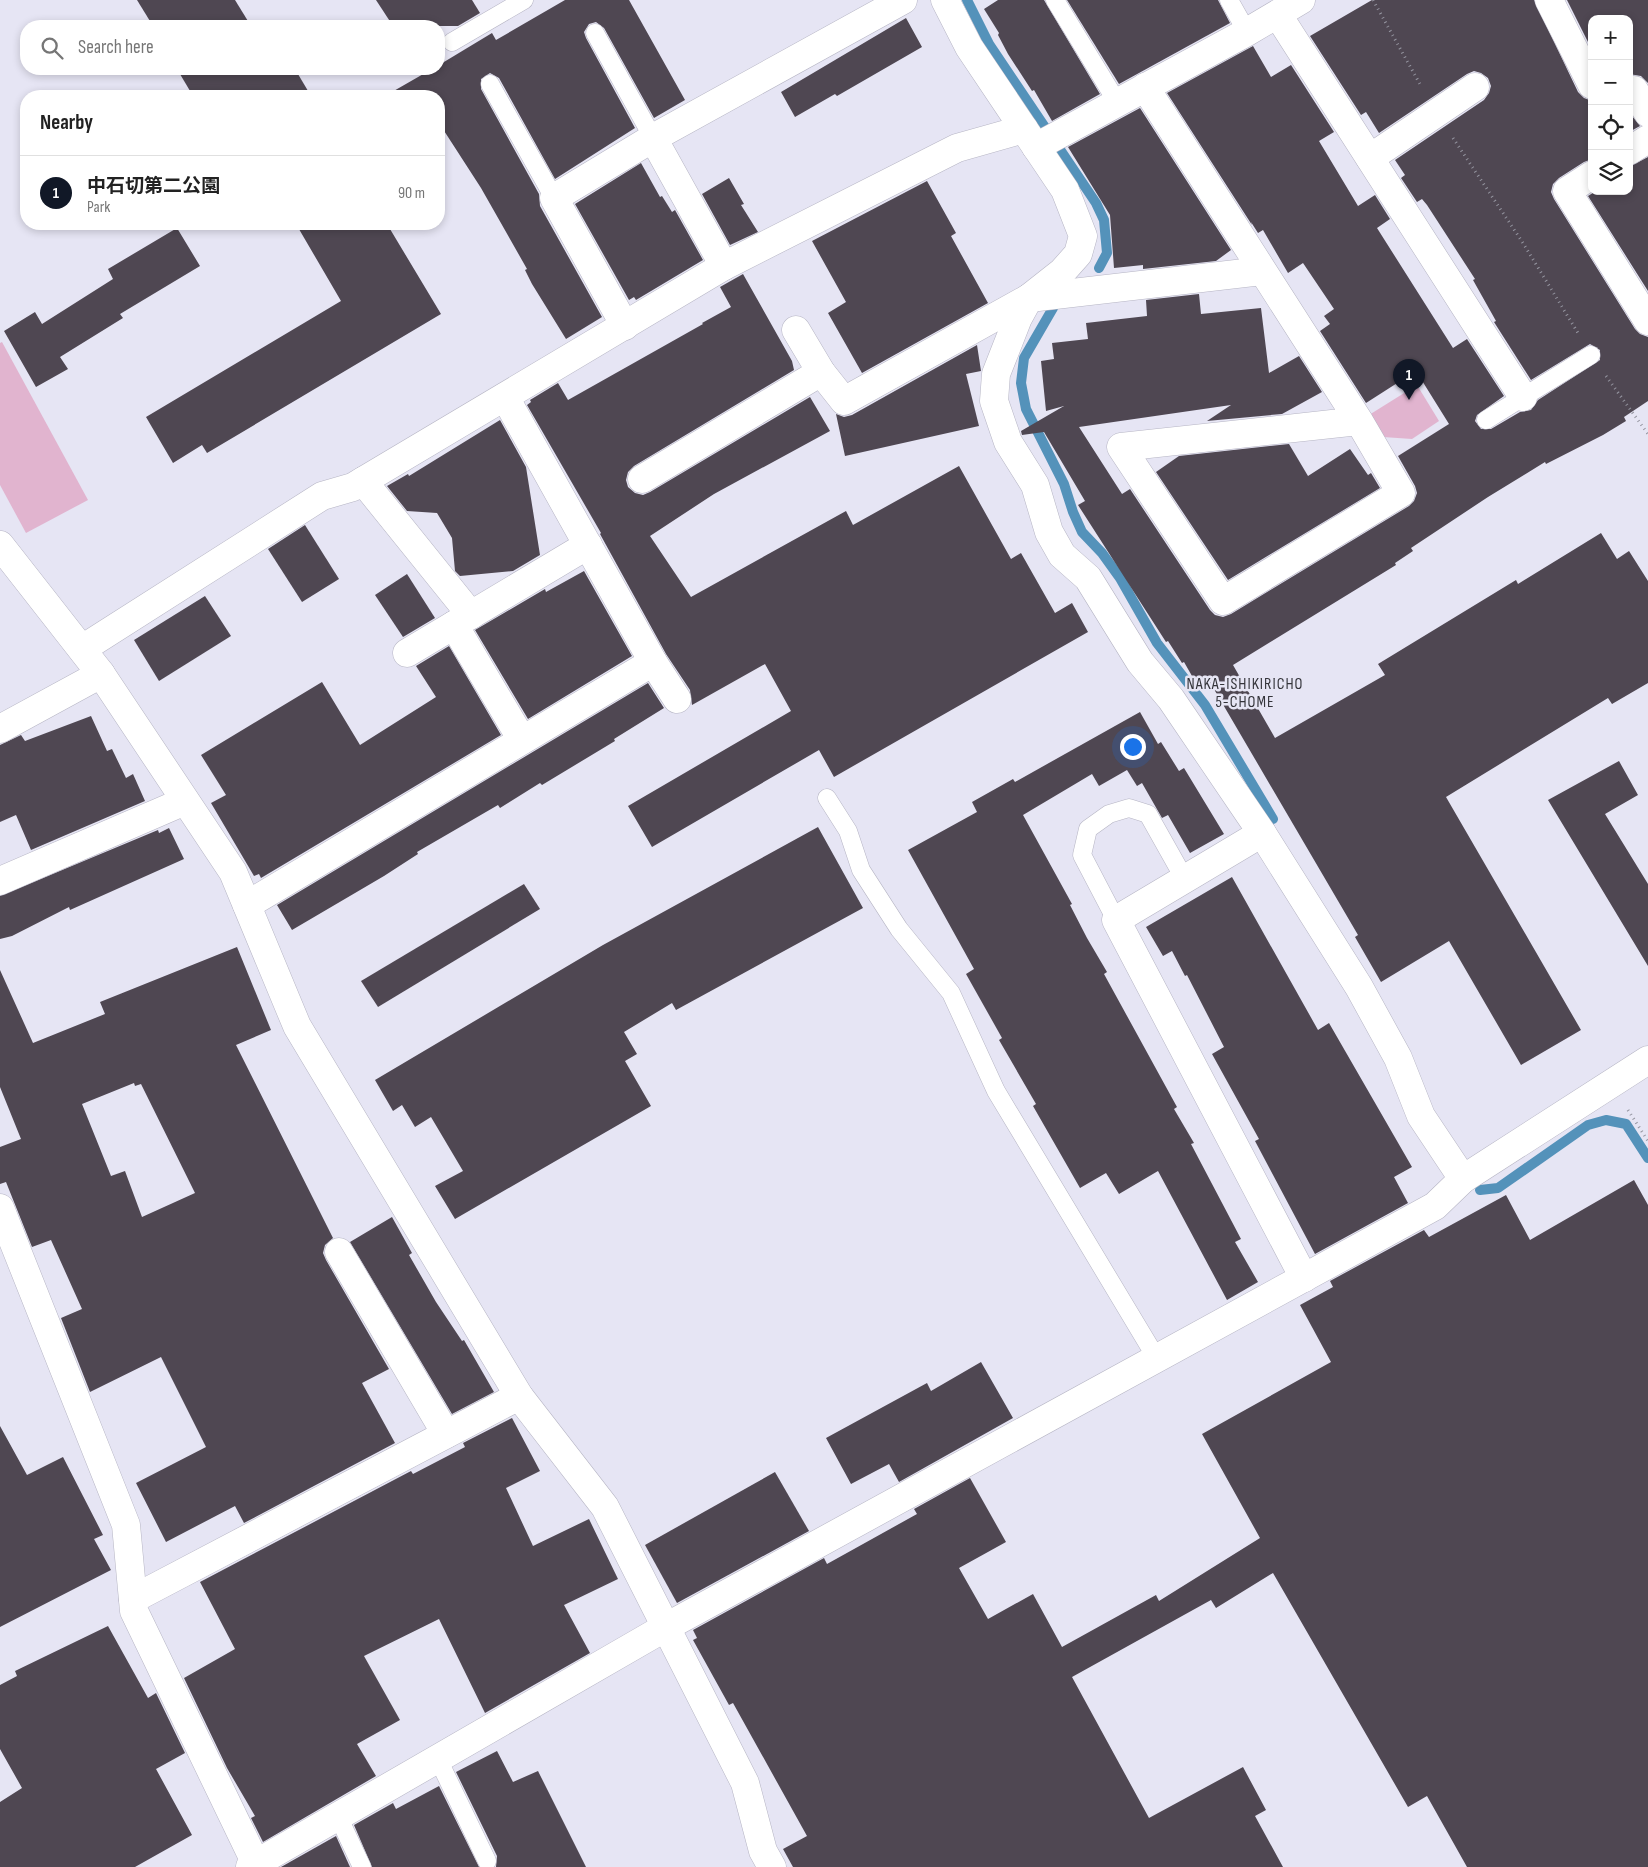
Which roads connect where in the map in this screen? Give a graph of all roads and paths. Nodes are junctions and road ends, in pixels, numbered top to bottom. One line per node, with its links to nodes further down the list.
1 (524, 0): 12 (lane)
2 (903, 0): 20 (street)
3 (945, 0): 19 (street)
4 (1055, 0): 17 (lane)
5 (1229, 0): 10 (lane)
6 (1300, 0): 9 (street)
7 (1374, 0): 18 (path)
8 (1549, 0): 13 (street)
9 (1278, 15): 10 (street); 23 (street)
10 (1247, 32): 15 (street)
11 (595, 33): 20 (lane)
12 (452, 42)
13 (1588, 77)
14 (490, 84): 25 (lane)
15 (1145, 87): 17 (street); 27 (street)
16 (1475, 88): 18 (street)
17 (1117, 102): 19 (street)
18 (1436, 114): 23 (street); 32 (path)
19 (1041, 137): 26 (street); 28 (street)
20 (653, 138): 25 (street); 26 (street)
21 (1648, 139): 22 (street)
22 (1631, 150)
23 (1370, 158): 35 (street)
24 (1588, 178): 29 (street)
25 (554, 198): 30 (street)
26 (724, 266): 30 (street)
27 (1262, 271): 28 (street); 37 (street)
28 (1029, 298): 33 (street); 53 (street)
29 (1648, 321)
30 (625, 326): 34 (street)
31 (796, 330): 33 (street)
32 (1591, 355): 35 (lane); 38 (path)
33 (821, 372): 39 (street)
34 (505, 397): 40 (street); 42 (street)
35 (1523, 397): 36 (lane)
36 (1486, 420)
37 (1359, 421): 37 (street)
38 (1648, 434)
39 (642, 479)
40 (362, 481): 43 (street); 44 (street)
41 (0, 544): 44 (street)
42 (588, 545): 43 (street); 46 (street)
43 (463, 620): 45 (street); 50 (street)
44 (82, 649): 47 (street)
45 (407, 653)
46 (653, 662): 48 (street); 50 (street)
47 (101, 674): 49 (street); 52 (street)
48 (677, 699)
49 (0, 729)
50 (522, 740): 56 (street)
51 (827, 798): 63 (lane)
52 (185, 801): 55 (street); 56 (street)
53 (1262, 833): 54 (street); 59 (street)
54 (1184, 878): 57 (street); 57 (lane)
55 (0, 881)
56 (246, 905): 64 (street)
57 (1116, 920): 62 (street)
58 (1648, 1060): 59 (street)
59 (1463, 1179): 62 (street)
60 (0, 1208): 66 (street)
61 (340, 1252): 65 (street)
62 (1304, 1278): 63 (street)
63 (1157, 1359): 67 (street)
64 (519, 1396): 65 (street); 67 (street)
65 (446, 1434): 66 (street)
66 (133, 1600): 71 (street)
67 (666, 1627): 68 (street); 73 (street)
68 (438, 1759): 69 (street); 70 (lane)
69 (338, 1816): 71 (street); 72 (lane)
70 (486, 1861)
71 (253, 1865)
72 (362, 1867)
73 (772, 1867)

